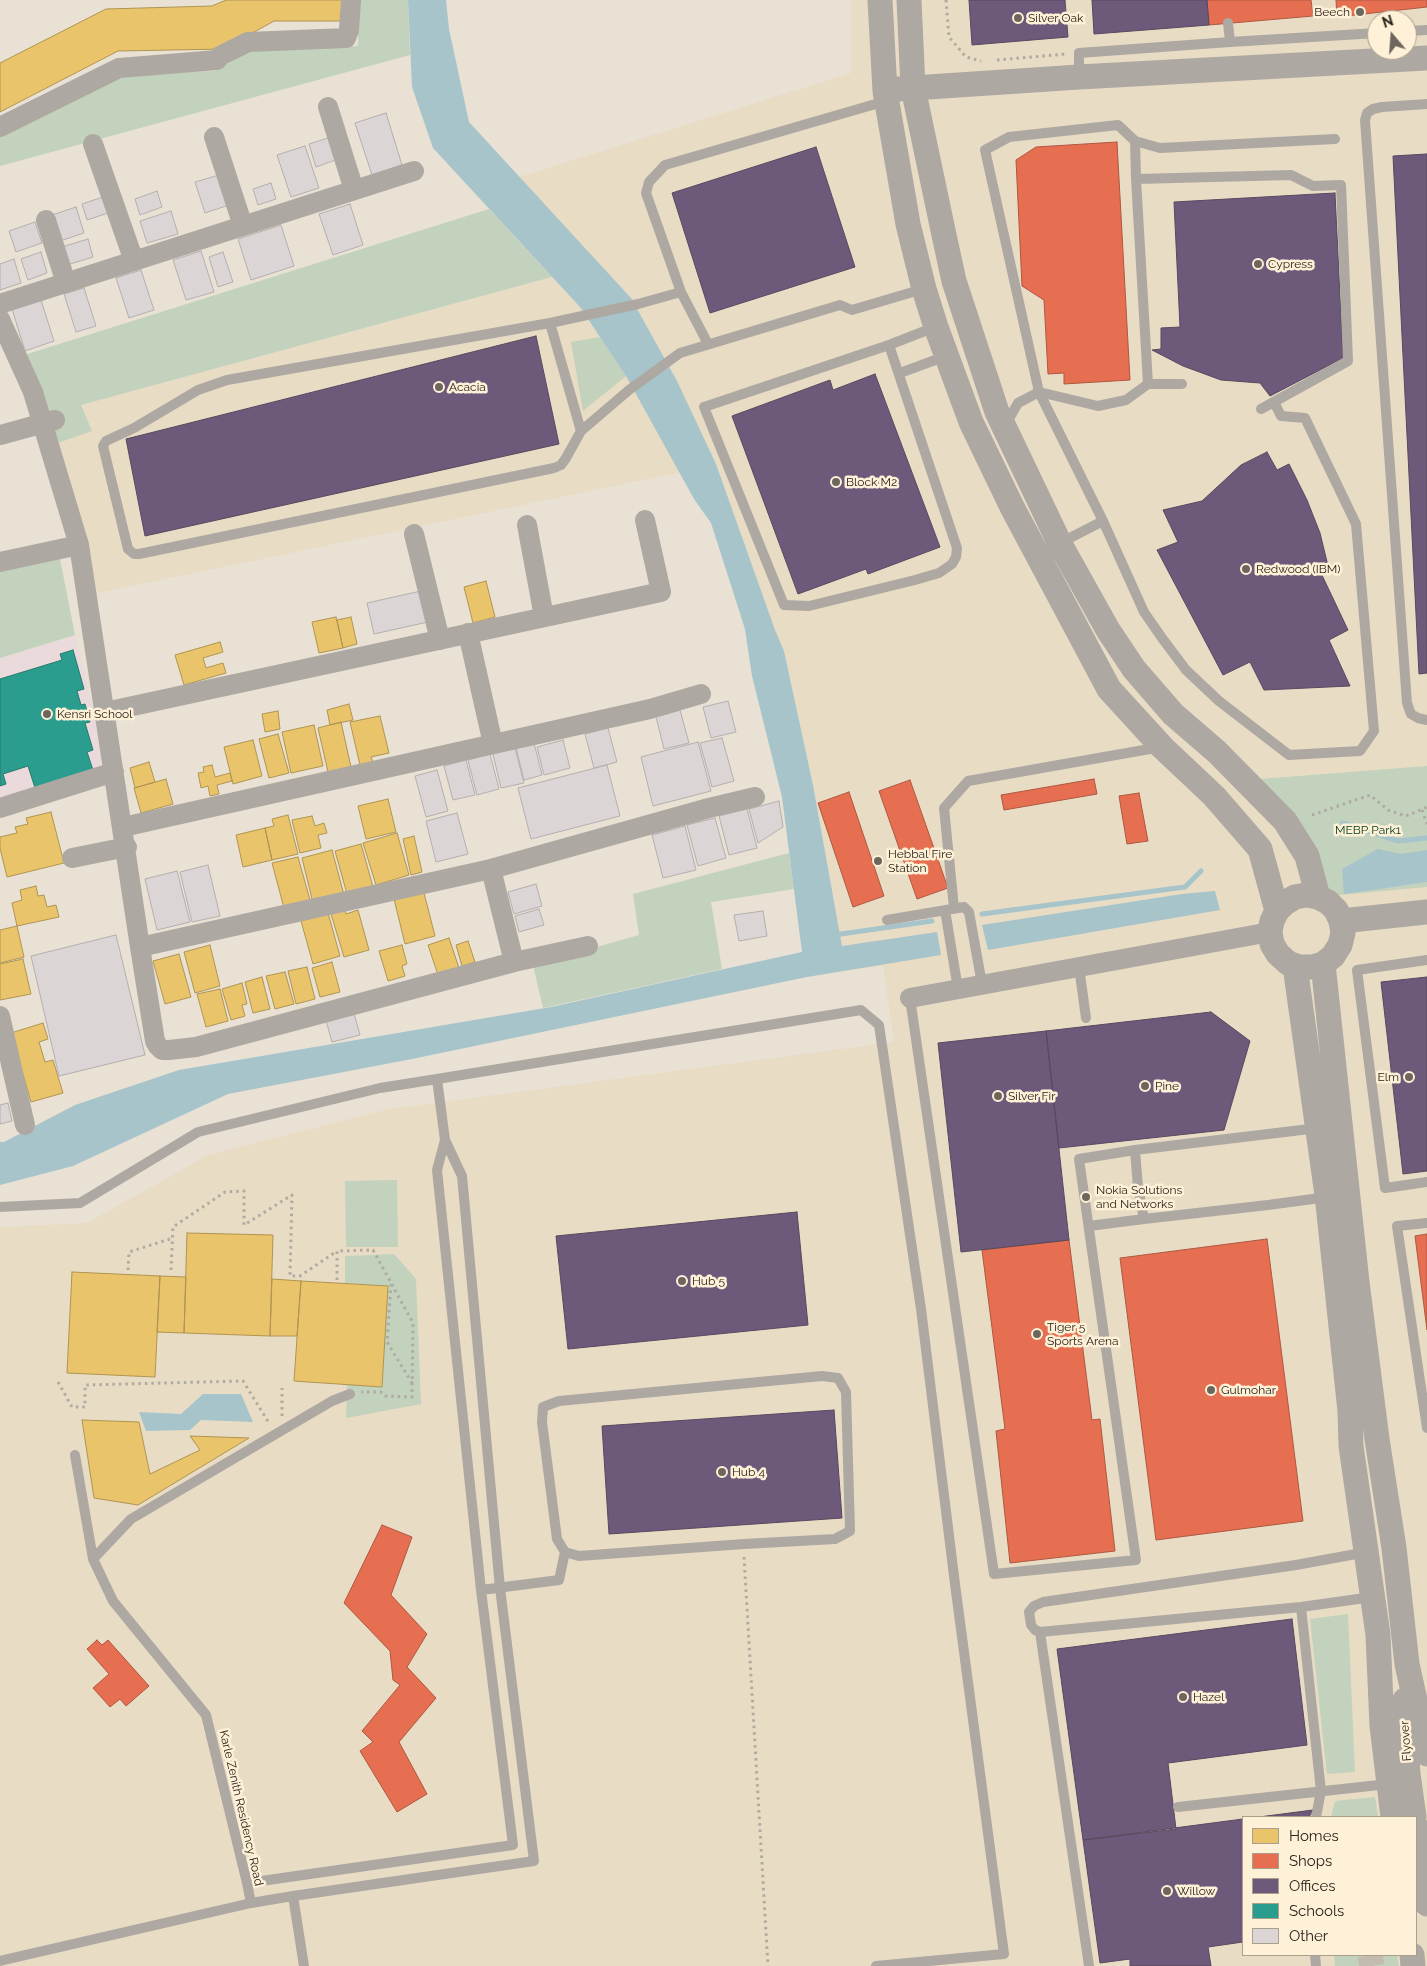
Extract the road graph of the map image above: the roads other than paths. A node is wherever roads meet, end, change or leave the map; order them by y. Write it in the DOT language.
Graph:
graph roads {
  1 [pos="351,0"];
  2 [pos="880,0"];
  3 [pos="909,0"];
  4 [pos="1228,23"];
  5 [pos="1367,34"];
  6 [pos="1230,42"];
  7 [pos="1427,58"];
  8 [pos="1079,65"];
  9 [pos="913,88"];
  10 [pos="886,96"];
  11 [pos="1427,104"];
  12 [pos="328,107"];
  13 [pos="0,127"];
  14 [pos="214,137"];
  15 [pos="1335,139"];
  16 [pos="1135,141"];
  17 [pos="93,144"];
  18 [pos="414,171"];
  19 [pos="1136,179"];
  20 [pos="354,190"];
  21 [pos="46,220"];
  22 [pos="243,226"];
  23 [pos="134,261"];
  24 [pos="66,283"];
  25 [pos="924,289"];
  26 [pos="681,292"];
  27 [pos="0,304"];
  28 [pos="550,323"];
  29 [pos="2,327"];
  30 [pos="936,327"];
  31 [pos="708,344"];
  32 [pos="889,345"];
  33 [pos="946,356"];
  34 [pos="900,373"];
  35 [pos="1148,384"];
  36 [pos="1182,384"];
  37 [pos="1039,392"];
  38 [pos="1274,402"];
  39 [pos="1261,409"];
  40 [pos="49,423"];
  41 [pos="1004,427"];
  42 [pos="581,431"];
  43 [pos="0,435"];
  44 [pos="646,520"];
  45 [pos="1102,521"];
  46 [pos="527,525"];
  47 [pos="414,534"];
  48 [pos="1060,544"];
  49 [pos="79,546"];
  50 [pos="0,562"];
  51 [pos="544,617"];
  52 [pos="468,633"];
  53 [pos="440,640"];
  54 [pos="701,694"];
  55 [pos="105,712"];
  56 [pos="1427,720"];
  57 [pos="493,744"];
  58 [pos="1162,747"];
  59 [pos="114,772"];
  60 [pos="755,797"];
  61 [pos="0,808"];
  62 [pos="123,827"];
  63 [pos="126,847"];
  64 [pos="72,858"];
  65 [pos="491,869"];
  66 [pos="1318,897"];
  67 [pos="950,909"];
  68 [pos="1427,912"];
  69 [pos="887,920"];
  70 [pos="1341,921"];
  71 [pos="1273,922"];
  72 [pos="588,946"];
  73 [pos="140,948"];
  74 [pos="1427,960"];
  75 [pos="514,962"];
  76 [pos="1324,964"];
  77 [pos="1295,966"];
  78 [pos="1079,967"];
  79 [pos="982,984"];
  80 [pos="958,989"];
  81 [pos="910,998"];
  82 [pos="0,1016"];
  83 [pos="1086,1018"];
  84 [pos="3,1047"];
  85 [pos="437,1079"];
  86 [pos="25,1125"];
  87 [pos="1318,1128"];
  88 [pos="445,1140"];
  89 [pos="1135,1150"];
  90 [pos="1427,1182"];
  91 [pos="1327,1194"];
  92 [pos="0,1207"];
  93 [pos="1144,1219"];
  94 [pos="1427,1223"];
  95 [pos="1088,1226"];
  96 [pos="350,1394"];
  97 [pos="1427,1428"];
  98 [pos="75,1455"];
  99 [pos="565,1552"];
  100 [pos="1367,1552"];
  101 [pos="93,1559"];
  102 [pos="500,1588"];
  103 [pos="481,1590"];
  104 [pos="1373,1597"];
  105 [pos="1301,1607"];
  106 [pos="1040,1632"];
  107 [pos="1407,1664"];
  108 [pos="1427,1754"];
  109 [pos="1389,1784"];
  110 [pos="1321,1791"];
  111 [pos="1178,1807"];
  112 [pos="1316,1816"];
  113 [pos="1394,1816"];
  114 [pos="1414,1816"];
  115 [pos="1417,1834"];
  116 [pos="248,1883"];
  117 [pos="293,1896"];
  118 [pos="251,1903"];
  119 [pos="1427,1903"];
  120 [pos="0,1961"];
  121 [pos="949,1963"];
  122 [pos="304,1966"];
  123 [pos="876,1966"];
  124 [pos="1089,1966"];
  1 -- 13 [label="street"];
  2 -- 10 [label="street"];
  3 -- 9 [label="street"];
  4 -- 6 [label="lane"];
  5 -- 6 [label="lane"];
  6 -- 8 [label="lane"];
  7 -- 8 [label="street"];
  8 -- 9 [label="street"];
  9 -- 10 [label="street"];
  9 -- 41 [label="street"];
  10 -- 25 [label="street"];
  10 -- 26 [label="lane"];
  11 -- 56 [label="lane"];
  12 -- 20 [label="street"];
  14 -- 22 [label="street"];
  15 -- 16 [label="lane"];
  16 -- 19 [label="lane"];
  16 -- 37 [label="lane"];
  17 -- 23 [label="street"];
  18 -- 20 [label="street"];
  19 -- 35 [label="lane"];
  19 -- 38 [label="lane"];
  20 -- 22 [label="street"];
  21 -- 24 [label="street"];
  22 -- 23 [label="street"];
  23 -- 24 [label="street"];
  24 -- 27 [label="street"];
  25 -- 30 [label="street"];
  25 -- 31 [label="lane"];
  26 -- 28 [label="lane"];
  26 -- 31 [label="lane"];
  28 -- 42 [label="lane"];
  28 -- 42 [label="lane"];
  29 -- 40 [label="street"];
  30 -- 32 [label="lane"];
  30 -- 33 [label="street"];
  31 -- 42 [label="lane"];
  32 -- 34 [label="lane"];
  32 -- 34 [label="lane"];
  33 -- 34 [label="lane"];
  33 -- 58 [label="street"];
  35 -- 36 [label="lane"];
  35 -- 37 [label="lane"];
  37 -- 41 [label="lane"];
  37 -- 45 [label="lane"];
  38 -- 39 [label="lane"];
  38 -- 45 [label="lane"];
  40 -- 43 [label="street"];
  40 -- 49 [label="street"];
  41 -- 48 [label="street"];
  44 -- 51 [label="street"];
  45 -- 48 [label="lane"];
  46 -- 51 [label="street"];
  47 -- 53 [label="street"];
  48 -- 66 [label="street"];
  49 -- 50 [label="street"];
  49 -- 55 [label="street"];
  51 -- 52 [label="street"];
  52 -- 53 [label="street"];
  52 -- 57 [label="street"];
  53 -- 55 [label="street"];
  54 -- 57 [label="street"];
  55 -- 59 [label="street"];
  57 -- 62 [label="street"];
  58 -- 67 [label="lane"];
  58 -- 71 [label="street"];
  59 -- 61 [label="street"];
  59 -- 62 [label="street"];
  60 -- 65 [label="street"];
  62 -- 63 [label="street"];
  63 -- 64 [label="street"];
  63 -- 73 [label="street"];
  65 -- 73 [label="street"];
  65 -- 75 [label="street"];
  66 -- 70 [label="street"];
  66 -- 71 [label="street"];
  67 -- 69 [label="lane"];
  67 -- 79 [label="lane"];
  67 -- 80 [label="lane"];
  68 -- 70 [label="street"];
  70 -- 76 [label="street"];
  71 -- 77 [label="street"];
  71 -- 78 [label="street"];
  72 -- 75 [label="street"];
  73 -- 75 [label="street"];
  74 -- 90 [label="lane"];
  76 -- 77 [label="street"];
  76 -- 107 [label="street"];
  77 -- 87 [label="street"];
  78 -- 79 [label="street"];
  78 -- 83 [label="lane"];
  79 -- 80 [label="street"];
  80 -- 81 [label="street"];
  81 -- 95 [label="lane"];
  82 -- 84 [label="street"];
  84 -- 86 [label="street"];
  85 -- 88 [label="lane"];
  85 -- 92 [label="lane"];
  85 -- 121 [label="lane"];
  87 -- 89 [label="lane"];
  87 -- 91 [label="street"];
  88 -- 102 [label="lane"];
  88 -- 103 [label="lane"];
  89 -- 93 [label="lane"];
  89 -- 95 [label="lane"];
  91 -- 93 [label="lane"];
  91 -- 100 [label="street"];
  93 -- 95 [label="lane"];
  94 -- 97 [label="lane"];
  96 -- 101 [label="lane"];
  98 -- 101 [label="lane, Karle Zenith Residency Road"];
  99 -- 99 [label="lane"];
  99 -- 102 [label="lane"];
  100 -- 104 [label="street"];
  100 -- 106 [label="lane"];
  101 -- 116 [label="lane, Karle Zenith Residency Road"];
  102 -- 103 [label="lane"];
  102 -- 117 [label="lane"];
  103 -- 116 [label="lane"];
  104 -- 105 [label="lane"];
  104 -- 109 [label="street"];
  105 -- 106 [label="lane"];
  105 -- 110 [label="lane"];
  106 -- 124 [label="lane"];
  107 -- 108 [label="street"];
  107 -- 114 [label="street, Flyover"];
  109 -- 110 [label="lane"];
  109 -- 113 [label="street"];
  110 -- 111 [label="lane"];
  110 -- 112 [label="lane"];
  115 -- 119 [label="street"];
  116 -- 118 [label="lane, Karle Zenith Residency Road"];
  117 -- 118 [label="lane"];
  117 -- 122 [label="lane"];
  118 -- 120 [label="lane, Karle Zenith Residency Road"];
  121 -- 123 [label="lane"];
}
